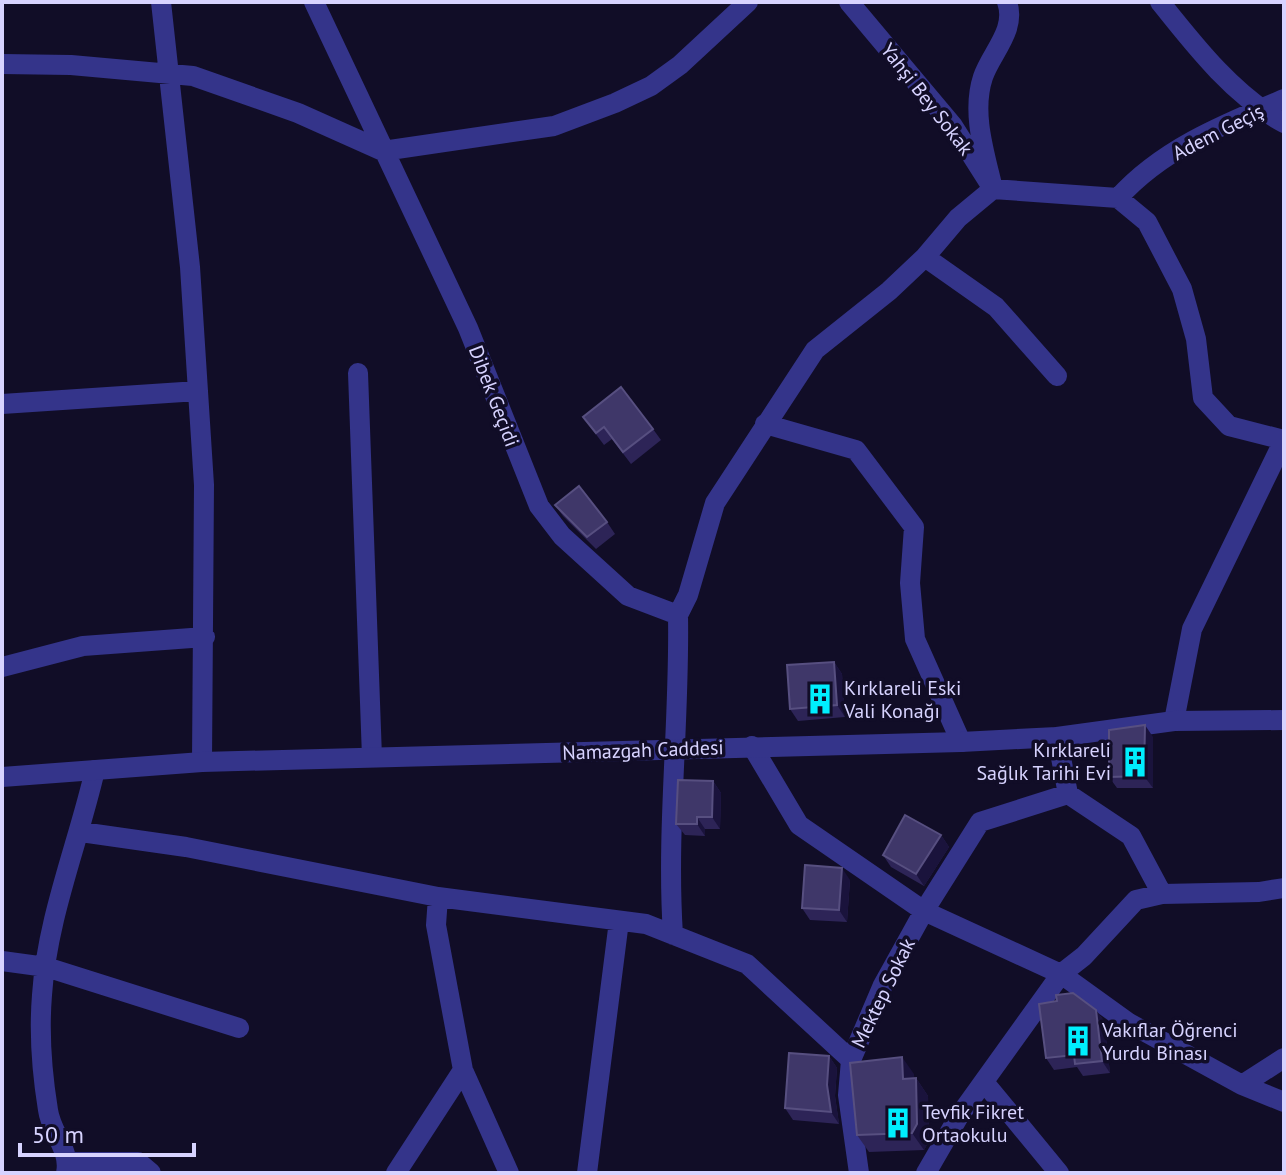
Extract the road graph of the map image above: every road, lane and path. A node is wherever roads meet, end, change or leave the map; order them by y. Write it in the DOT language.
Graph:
graph roads {
  1 [pos="161,2"];
  2 [pos="314,2"];
  3 [pos="748,2"];
  4 [pos="849,2"];
  5 [pos="1160,2"];
  6 [pos="1011,5"];
  7 [pos="2,64"];
  8 [pos="166,72"];
  9 [pos="1284,99"];
  10 [pos="1259,110"];
  11 [pos="1284,123"];
  12 [pos="383,151"];
  13 [pos="993,189"];
  14 [pos="1118,198"];
  15 [pos="925,257"];
  16 [pos="358,373"];
  17 [pos="1057,376"];
  18 [pos="198,391"];
  19 [pos="2,404"];
  20 [pos="765,424"];
  21 [pos="1284,440"];
  22 [pos="678,615"];
  23 [pos="205,637"];
  24 [pos="2,667"];
  25 [pos="1284,720"];
  26 [pos="1174,721"];
  27 [pos="1057,737"];
  28 [pos="961,742"];
  29 [pos="752,746"];
  30 [pos="674,749"];
  31 [pos="372,757"];
  32 [pos="202,762"];
  33 [pos="95,770"];
  34 [pos="2,777"];
  35 [pos="1068,794"];
  36 [pos="81,832"];
  37 [pos="1284,888"];
  38 [pos="1162,894"];
  39 [pos="438,897"];
  40 [pos="924,911"];
  41 [pos="619,921"];
  42 [pos="673,935"];
  43 [pos="2,961"];
  44 [pos="46,967"];
  45 [pos="1061,974"];
  46 [pos="239,1028"];
  47 [pos="1284,1058"];
  48 [pos="851,1060"];
  49 [pos="463,1070"];
  50 [pos="984,1082"];
  51 [pos="1242,1085"];
  52 [pos="1284,1102"];
  53 [pos="68,1167"];
  54 [pos="151,1173"];
  55 [pos="396,1173"];
  56 [pos="509,1173"];
  57 [pos="587,1173"];
  58 [pos="859,1173"];
  59 [pos="926,1173"];
  60 [pos="1059,1173"];
  1 -- 8 [label="street"];
  2 -- 12 [label="street, Dibek Geçidi"];
  3 -- 12 [label="street"];
  4 -- 13 [label="street, Yahşi Bey Sokak"];
  5 -- 10 [label="street"];
  6 -- 13 [label="street"];
  7 -- 8 [label="street"];
  8 -- 12 [label="street"];
  8 -- 18 [label="street"];
  9 -- 10 [label="street, Adem Geçiş"];
  10 -- 11 [label="street"];
  10 -- 14 [label="street, Adem Geçiş"];
  12 -- 22 [label="street, Dibek Geçidi"];
  13 -- 14 [label="street"];
  13 -- 15 [label="street"];
  14 -- 21 [label="street"];
  15 -- 17 [label="street"];
  15 -- 20 [label="street"];
  16 -- 31 [label="street"];
  18 -- 19 [label="street"];
  18 -- 23 [label="street"];
  20 -- 22 [label="street"];
  20 -- 28 [label="street"];
  21 -- 26 [label="street"];
  22 -- 30 [label="street"];
  23 -- 24 [label="street"];
  23 -- 32 [label="street"];
  25 -- 26 [label="street, Namazgah Caddesi"];
  26 -- 27 [label="street, Namazgah Caddesi"];
  27 -- 28 [label="street, Namazgah Caddesi"];
  27 -- 35 [label="street"];
  28 -- 29 [label="street, Namazgah Caddesi"];
  29 -- 30 [label="street, Namazgah Caddesi"];
  29 -- 40 [label="street"];
  30 -- 31 [label="street, Namazgah Caddesi"];
  30 -- 42 [label="street"];
  31 -- 32 [label="street, Namazgah Caddesi"];
  32 -- 33 [label="street, Namazgah Caddesi"];
  33 -- 34 [label="street, Namazgah Caddesi"];
  33 -- 36 [label="street"];
  35 -- 38 [label="street"];
  35 -- 40 [label="street, Mektep Sokak"];
  36 -- 39 [label="street"];
  36 -- 44 [label="street"];
  37 -- 38 [label="street"];
  38 -- 45 [label="street"];
  39 -- 41 [label="street"];
  39 -- 49 [label="street"];
  40 -- 45 [label="street"];
  40 -- 48 [label="street, Mektep Sokak"];
  41 -- 42 [label="street"];
  41 -- 57 [label="street"];
  42 -- 48 [label="street"];
  43 -- 44 [label="street"];
  44 -- 46 [label="street"];
  44 -- 53 [label="street"];
  45 -- 50 [label="street"];
  45 -- 51 [label="street"];
  47 -- 51 [label="street"];
  48 -- 58 [label="street, Mektep Sokak"];
  49 -- 55 [label="street"];
  49 -- 56 [label="street"];
  50 -- 59 [label="street"];
  50 -- 60 [label="street"];
  51 -- 52 [label="street"];
  53 -- 54 [label="street"];
}
